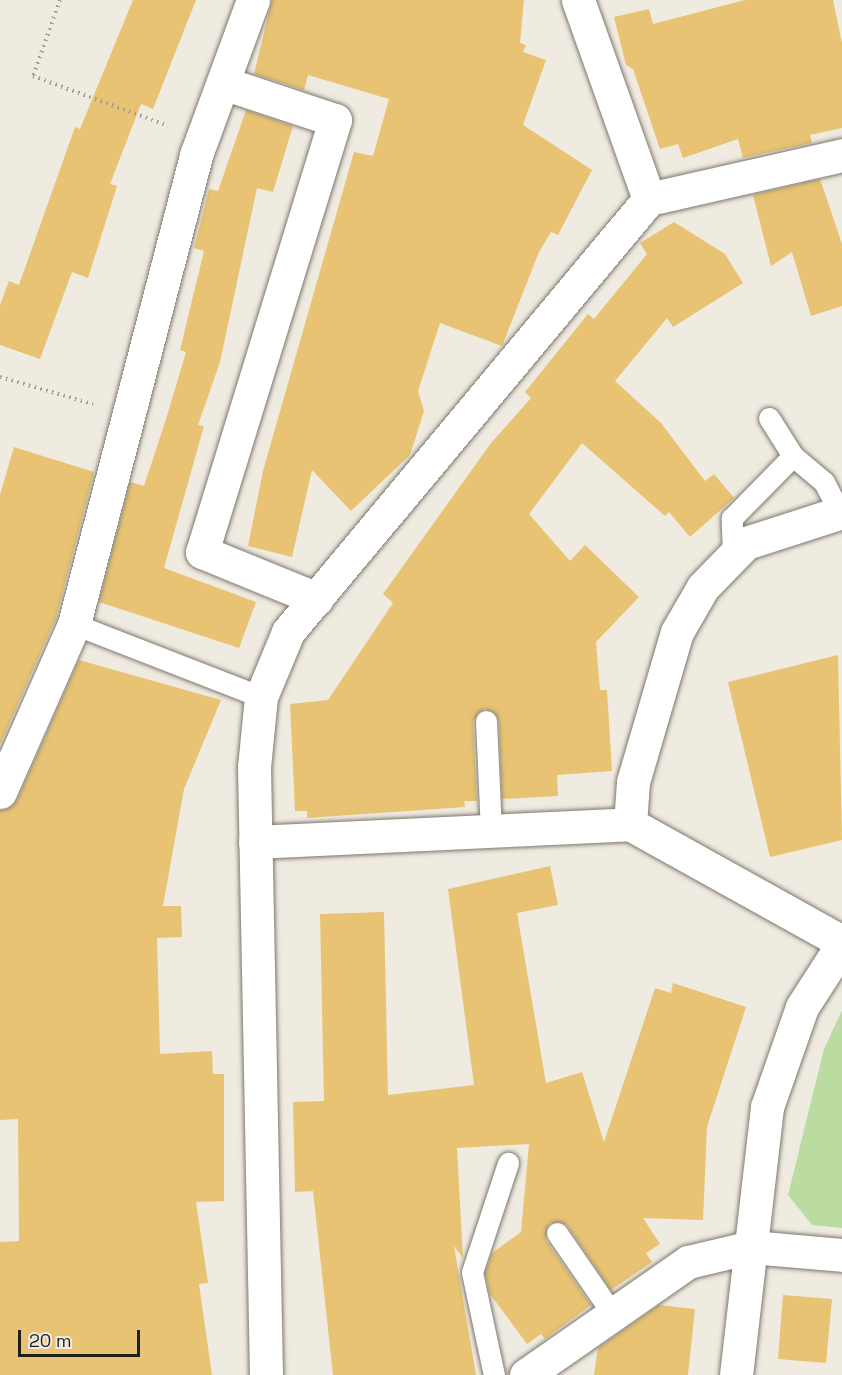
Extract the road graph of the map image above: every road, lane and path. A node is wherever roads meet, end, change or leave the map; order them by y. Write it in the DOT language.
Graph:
graph roads {
  1 [pos="60,0"];
  2 [pos="253,0"];
  3 [pos="582,1"];
  4 [pos="223,83"];
  5 [pos="202,139"];
  6 [pos="842,156"];
  7 [pos="649,199"];
  8 [pos="0,376"];
  9 [pos="128,414"];
  10 [pos="769,418"];
  11 [pos="793,456"];
  12 [pos="841,512"];
  13 [pos="733,556"];
  14 [pos="317,598"];
  15 [pos="74,624"];
  16 [pos="261,697"];
  17 [pos="486,721"];
  18 [pos="0,792"];
  19 [pos="630,824"];
  20 [pos="492,831"];
  21 [pos="255,842"];
  22 [pos="842,943"];
  23 [pos="508,1163"];
  24 [pos="557,1233"];
  25 [pos="751,1247"];
  26 [pos="842,1255"];
  27 [pos="612,1313"];
  28 [pos="266,1375"];
  29 [pos="494,1375"];
  30 [pos="526,1375"];
  31 [pos="736,1375"];
  1 -- 5 [label="path"];
  2 -- 4 [label="street"];
  3 -- 7 [label="street"];
  4 -- 5 [label="street"];
  4 -- 14 [label="street"];
  5 -- 9 [label="street"];
  6 -- 7 [label="street"];
  7 -- 14 [label="street"];
  8 -- 9 [label="path"];
  9 -- 15 [label="street"];
  10 -- 11 [label="lane"];
  11 -- 12 [label="lane"];
  11 -- 13 [label="lane"];
  12 -- 13 [label="street"];
  13 -- 19 [label="street"];
  14 -- 16 [label="street"];
  15 -- 16 [label="lane"];
  15 -- 18 [label="street"];
  16 -- 21 [label="street"];
  17 -- 20 [label="lane"];
  19 -- 20 [label="street"];
  19 -- 22 [label="street"];
  20 -- 21 [label="street"];
  21 -- 28 [label="street"];
  22 -- 25 [label="street"];
  23 -- 29 [label="lane"];
  24 -- 27 [label="lane"];
  25 -- 26 [label="street"];
  25 -- 27 [label="street"];
  25 -- 31 [label="street"];
  27 -- 30 [label="street"];
}
